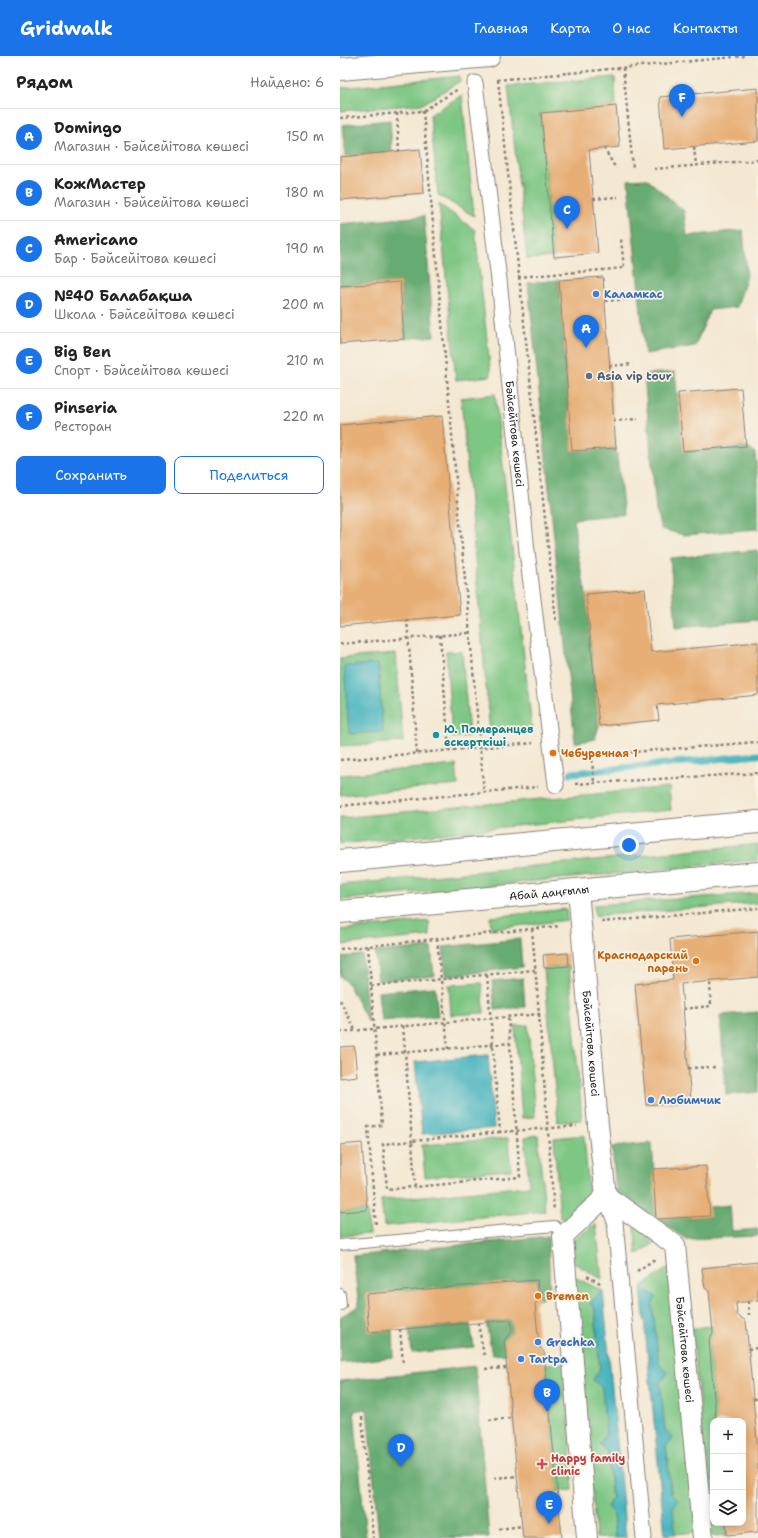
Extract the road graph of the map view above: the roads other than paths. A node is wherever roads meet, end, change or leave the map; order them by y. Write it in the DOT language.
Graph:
graph roads {
  1 [pos="489,56"];
  2 [pos="340,69"];
  3 [pos="476,83"];
  4 [pos="556,785"];
  5 [pos="758,822"];
  6 [pos="340,861"];
  7 [pos="758,872"];
  8 [pos="578,889"];
  9 [pos="340,912"];
  10 [pos="606,1196"];
  11 [pos="559,1231"];
  12 [pos="340,1245"];
  13 [pos="340,1294"];
  14 [pos="341,1305"];
  15 [pos="587,1538"];
  16 [pos="644,1538"];
  17 [pos="703,1538"];
  1 -- 2 [label="main road"];
  3 -- 4 [label="street, Бәйсейітова көшесі"];
  5 -- 6 [label="main road"];
  7 -- 8 [label="main road, Абай даңғылы"];
  8 -- 9 [label="main road, Абай даңғылы"];
  8 -- 10 [label="street, Бәйсейітова көшесі"];
  10 -- 11 [label="street"];
  10 -- 16 [label="street, Бәйсейітова көшесі"];
  10 -- 17 [label="street, Бәйсейітова көшесі"];
  11 -- 12 [label="lane"];
  11 -- 15 [label="street"];
  13 -- 14 [label="lane"];
}
